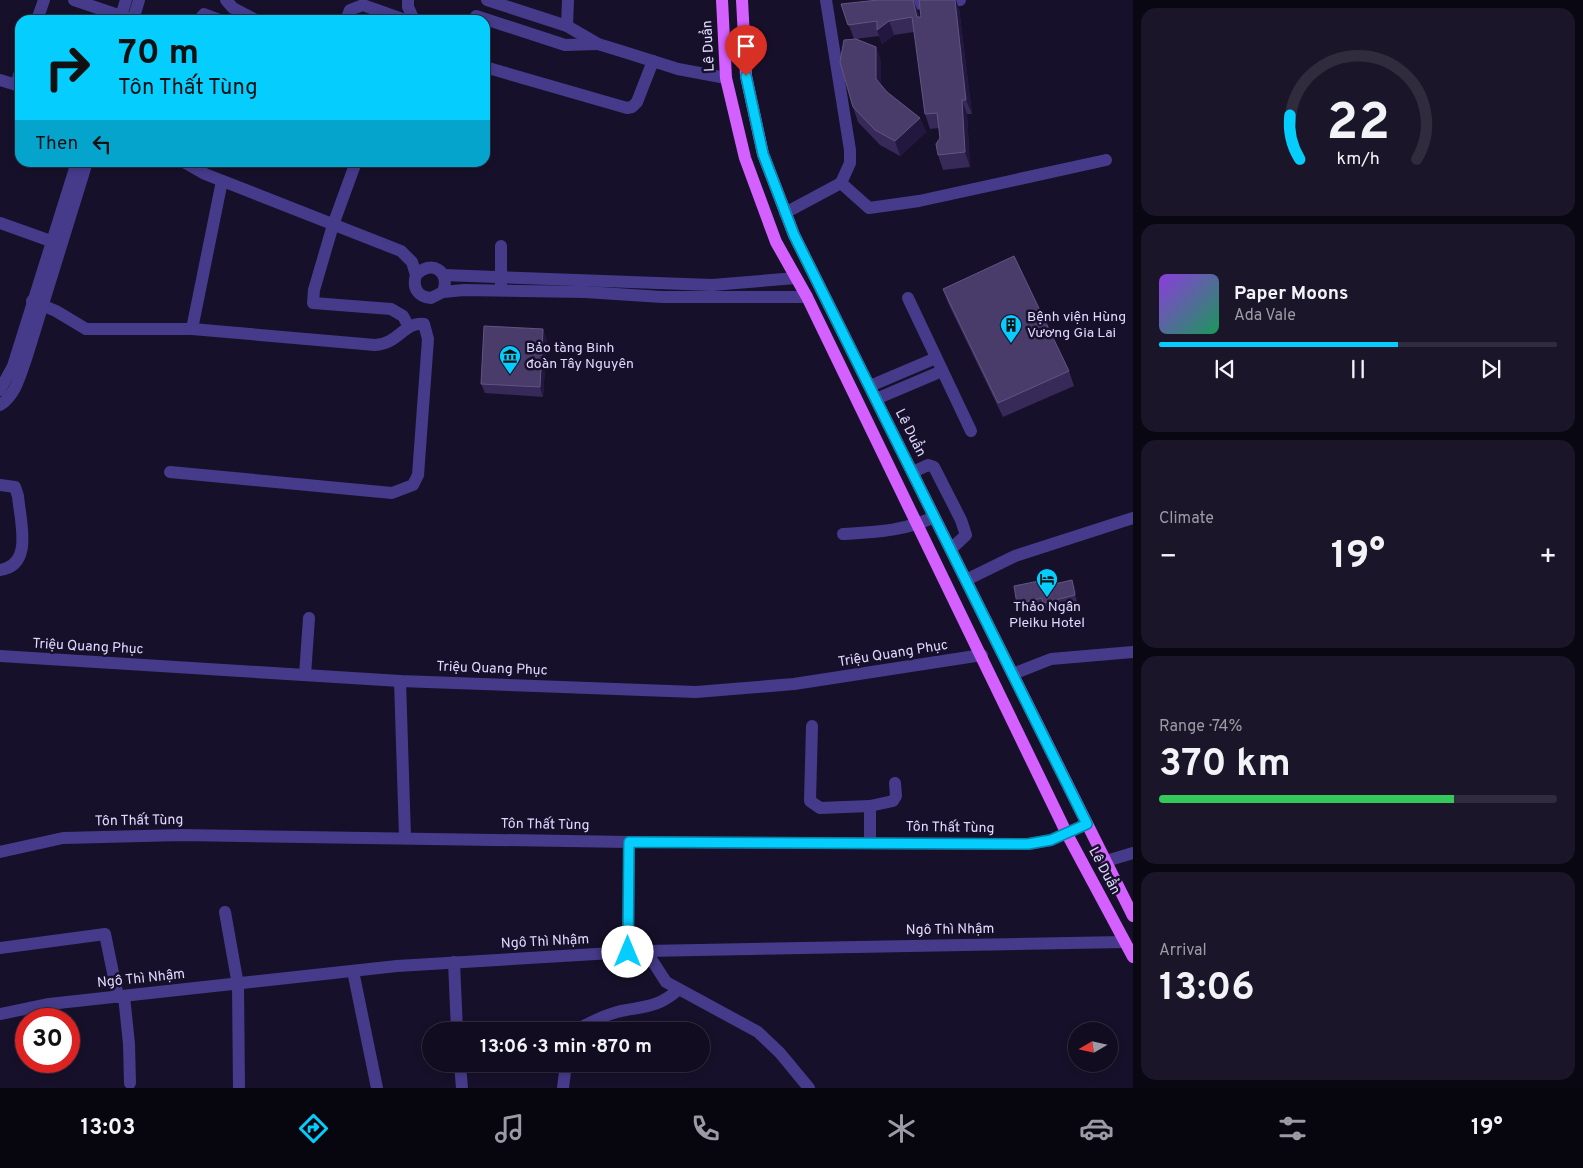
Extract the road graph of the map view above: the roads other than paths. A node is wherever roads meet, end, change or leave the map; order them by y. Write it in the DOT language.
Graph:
graph roads {
  1 [pos="44,0"];
  2 [pos="74,0"];
  3 [pos="126,0"];
  4 [pos="139,0"];
  5 [pos="226,0"];
  6 [pos="480,0"];
  7 [pos="488,0"];
  8 [pos="568,0"];
  9 [pos="722,0"];
  10 [pos="742,0"];
  11 [pos="960,0"];
  12 [pos="884,6"];
  13 [pos="831,7"];
  14 [pos="409,14"];
  15 [pos="39,15"];
  16 [pos="116,15"];
  17 [pos="127,15"];
  18 [pos="130,15"];
  19 [pos="247,15"];
  20 [pos="348,15"];
  21 [pos="476,15"];
  22 [pos="538,16"];
  23 [pos="490,22"];
  24 [pos="567,26"];
  25 [pos="533,35"];
  26 [pos="598,44"];
  27 [pos="654,61"];
  28 [pos="490,68"];
  29 [pos="746,76"];
  30 [pos="726,78"];
  31 [pos="0,80"];
  32 [pos="15,81"];
  33 [pos="1106,160"];
  34 [pos="77,167"];
  35 [pos="84,167"];
  36 [pos="194,167"];
  37 [pos="354,167"];
  38 [pos="222,181"];
  39 [pos="76,183"];
  40 [pos="841,183"];
  41 [pos="785,213"];
  42 [pos="0,223"];
  43 [pos="333,225"];
  44 [pos="56,243"];
  45 [pos="501,246"];
  46 [pos="416,275"];
  47 [pos="444,275"];
  48 [pos="501,277"];
  49 [pos="796,278"];
  50 [pos="664,282"];
  51 [pos="584,285"];
  52 [pos="501,291"];
  53 [pos="712,291"];
  54 [pos="443,292"];
  55 [pos="662,297"];
  56 [pos="806,297"];
  57 [pos="908,298"];
  58 [pos="37,304"];
  59 [pos="409,327"];
  60 [pos="192,329"];
  61 [pos="21,357"];
  62 [pos="936,358"];
  63 [pos="942,371"];
  64 [pos="870,386"];
  65 [pos="0,390"];
  66 [pos="876,399"];
  67 [pos="0,405"];
  68 [pos="971,431"];
  69 [pos="170,472"];
  70 [pos="913,472"];
  71 [pos="0,485"];
  72 [pos="934,517"];
  73 [pos="1133,518"];
  74 [pos="916,526"];
  75 [pos="843,534"];
  76 [pos="951,549"];
  77 [pos="0,570"];
  78 [pos="966,580"];
  79 [pos="309,618"];
  80 [pos="1133,652"];
  81 [pos="982,655"];
  82 [pos="0,656"];
  83 [pos="1013,674"];
  84 [pos="305,675"];
  85 [pos="400,681"];
  86 [pos="812,726"];
  87 [pos="895,783"];
  88 [pos="870,806"];
  89 [pos="1087,824"];
  90 [pos="1067,834"];
  91 [pos="405,837"];
  92 [pos="629,842"];
  93 [pos="870,842"];
  94 [pos="0,852"];
  95 [pos="1133,853"];
  96 [pos="1106,861"];
  97 [pos="226,912"];
  98 [pos="1133,916"];
  99 [pos="1124,942"];
  100 [pos="0,948"];
  101 [pos="646,951"];
  102 [pos="628,952"];
  103 [pos="1133,957"];
  104 [pos="454,962"];
  105 [pos="353,971"];
  106 [pos="238,985"];
  107 [pos="678,990"];
  108 [pos="121,996"];
  109 [pos="0,1014"];
  110 [pos="457,1022"];
  111 [pos="594,1022"];
  112 [pos="461,1072"];
  113 [pos="565,1072"];
  114 [pos="130,1083"];
  115 [pos="239,1088"];
  116 [pos="378,1088"];
  117 [pos="462,1088"];
  118 [pos="563,1088"];
  119 [pos="809,1088"];
  1 -- 15 [label="street"];
  2 -- 16 [label="street"];
  3 -- 17 [label="street"];
  4 -- 18 [label="street"];
  5 -- 19 [label="street"];
  6 -- 21 [label="street"];
  7 -- 22 [label="street"];
  8 -- 24 [label="street"];
  9 -- 30 [label="main road, Lê Duẩn"];
  10 -- 29 [label="main road, Lê Duẩn"];
  11 -- 12 [label="street"];
  13 -- 40 [label="street"];
  14 -- 20 [label="street"];
  22 -- 24 [label="street"];
  22 -- 25 [label="street"];
  23 -- 25 [label="street"];
  24 -- 26 [label="street"];
  25 -- 26 [label="street"];
  26 -- 27 [label="street"];
  27 -- 28 [label="street"];
  27 -- 30 [label="street"];
  29 -- 30 [label="main road"];
  29 -- 41 [label="main road, Lê Duẩn"];
  30 -- 49 [label="main road, Lê Duẩn"];
  31 -- 32 [label="street"];
  33 -- 40 [label="street"];
  34 -- 39 [label="street"];
  35 -- 39 [label="street"];
  36 -- 38 [label="street"];
  37 -- 43 [label="street"];
  38 -- 43 [label="street"];
  38 -- 60 [label="street"];
  39 -- 44 [label="street"];
  40 -- 41 [label="street"];
  41 -- 64 [label="main road, Lê Duẩn"];
  42 -- 44 [label="street"];
  43 -- 46 [label="street"];
  43 -- 59 [label="street"];
  44 -- 58 [label="street"];
  45 -- 48 [label="street"];
  46 -- 47 [label="street"];
  46 -- 54 [label="street"];
  47 -- 48 [label="street"];
  47 -- 54 [label="street"];
  48 -- 51 [label="street"];
  48 -- 52 [label="street"];
  49 -- 53 [label="street"];
  49 -- 56 [label="main road, Lê Duẩn"];
  50 -- 51 [label="street"];
  50 -- 53 [label="street"];
  50 -- 55 [label="street"];
  51 -- 52 [label="street"];
  51 -- 55 [label="street"];
  52 -- 54 [label="street"];
  53 -- 55 [label="street"];
  53 -- 56 [label="street"];
  56 -- 74 [label="main road, Lê Duẩn"];
  57 -- 62 [label="street"];
  58 -- 60 [label="street"];
  58 -- 61 [label="street"];
  59 -- 60 [label="street"];
  59 -- 69 [label="street"];
  61 -- 65 [label="street"];
  61 -- 67 [label="street"];
  62 -- 63 [label="street"];
  62 -- 64 [label="street"];
  63 -- 66 [label="street"];
  63 -- 68 [label="street"];
  64 -- 66 [label="main road, Lê Duẩn"];
  66 -- 70 [label="main road, Lê Duẩn"];
  70 -- 72 [label="main road, Lê Duẩn"];
  70 -- 76 [label="street"];
  71 -- 77 [label="street"];
  72 -- 74 [label="street"];
  72 -- 76 [label="main road, Lê Duẩn"];
  73 -- 78 [label="street"];
  74 -- 75 [label="street"];
  74 -- 81 [label="main road, Lê Duẩn"];
  76 -- 78 [label="main road, Lê Duẩn"];
  78 -- 83 [label="main road, Lê Duẩn"];
  79 -- 84 [label="street"];
  80 -- 83 [label="street"];
  81 -- 85 [label="street, Triệu Quang Phục"];
  81 -- 90 [label="main road, Lê Duẩn"];
  82 -- 84 [label="street, Triệu Quang Phục"];
  83 -- 89 [label="main road, Lê Duẩn"];
  84 -- 85 [label="street, Triệu Quang Phục"];
  85 -- 91 [label="street"];
  86 -- 88 [label="street"];
  87 -- 88 [label="street"];
  88 -- 93 [label="street"];
  89 -- 90 [label="street, Tôn Thất Tùng"];
  89 -- 96 [label="main road, Lê Duẩn"];
  90 -- 93 [label="street, Tôn Thất Tùng"];
  90 -- 99 [label="main road, Lê Duẩn"];
  91 -- 92 [label="street, Tôn Thất Tùng"];
  91 -- 94 [label="street, Tôn Thất Tùng"];
  92 -- 93 [label="street, Tôn Thất Tùng"];
  92 -- 102 [label="street"];
  95 -- 96 [label="street"];
  96 -- 98 [label="main road, Lê Duẩn"];
  97 -- 106 [label="street"];
  99 -- 101 [label="street, Ngô Thì Nhậm"];
  99 -- 103 [label="main road, Lê Duẩn"];
  100 -- 108 [label="street"];
  101 -- 102 [label="street, Ngô Thì Nhậm"];
  101 -- 107 [label="street"];
  102 -- 104 [label="street, Ngô Thì Nhậm"];
  104 -- 105 [label="street, Ngô Thì Nhậm"];
  104 -- 110 [label="street"];
  105 -- 106 [label="street, Ngô Thì Nhậm"];
  105 -- 116 [label="street"];
  106 -- 108 [label="street, Ngô Thì Nhậm"];
  106 -- 115 [label="street"];
  107 -- 111 [label="street"];
  107 -- 119 [label="street"];
  108 -- 109 [label="street, Ngô Thì Nhậm"];
  108 -- 114 [label="street"];
  112 -- 117 [label="street"];
  113 -- 118 [label="street"];
}
